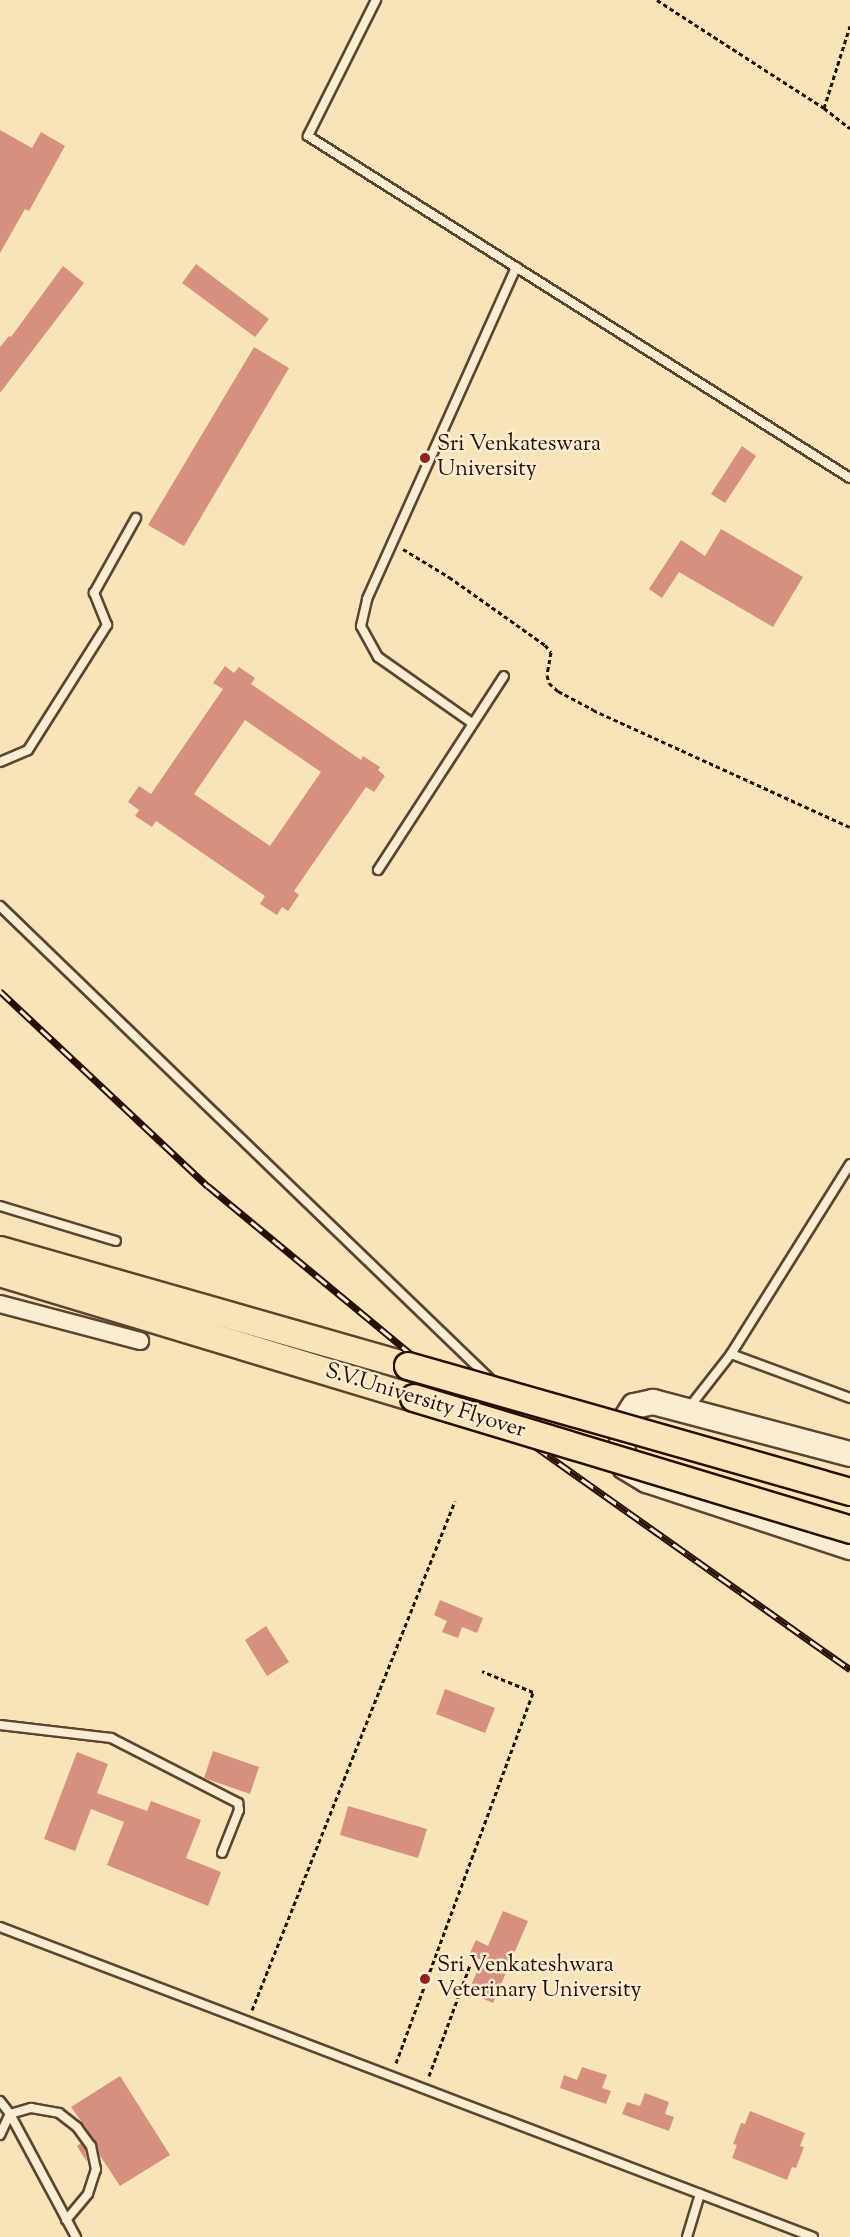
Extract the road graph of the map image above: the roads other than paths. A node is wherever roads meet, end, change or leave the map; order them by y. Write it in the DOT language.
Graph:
graph roads {
  1 [pos="376,0"];
  2 [pos="516,267"];
  3 [pos="850,478"];
  4 [pos="135,518"];
  5 [pos="504,676"];
  6 [pos="472,723"];
  7 [pos="0,762"];
  8 [pos="378,870"];
  9 [pos="0,906"];
  10 [pos="850,1164"];
  11 [pos="0,1206"];
  12 [pos="116,1241"];
  13 [pos="0,1250"];
  14 [pos="0,1274"];
  15 [pos="0,1304"];
  16 [pos="140,1341"];
  17 [pos="731,1354"];
  18 [pos="850,1398"];
  19 [pos="688,1409"];
  20 [pos="850,1454"];
  21 [pos="626,1467"];
  22 [pos="850,1492"];
  23 [pos="850,1530"];
  24 [pos="850,1547"];
  25 [pos="0,1725"];
  26 [pos="222,1853"];
  27 [pos="0,1928"];
  28 [pos="0,2101"];
  29 [pos="10,2114"];
  30 [pos="0,2134"];
  31 [pos="700,2194"];
  32 [pos="66,2220"];
  33 [pos="76,2237"];
  34 [pos="687,2237"];
  35 [pos="813,2237"];
  1 -- 2 [label="lane"];
  2 -- 3 [label="lane"];
  2 -- 6 [label="lane"];
  4 -- 7 [label="lane"];
  5 -- 6 [label="lane"];
  6 -- 8 [label="lane"];
  9 -- 21 [label="lane"];
  10 -- 17 [label="lane"];
  11 -- 12 [label="lane"];
  13 -- 22 [label="main road, S.V.University Flyover, bridge"];
  14 -- 23 [label="main road, S.V.University Flyover, bridge"];
  15 -- 16 [label="street"];
  17 -- 18 [label="lane"];
  17 -- 19 [label="lane"];
  19 -- 20 [label="street"];
  19 -- 21 [label="street"];
  21 -- 24 [label="street"];
  25 -- 26 [label="lane"];
  27 -- 31 [label="lane"];
  28 -- 29 [label="lane"];
  29 -- 30 [label="lane"];
  29 -- 32 [label="lane"];
  29 -- 32 [label="lane"];
  31 -- 34 [label="lane"];
  31 -- 35 [label="lane"];
  32 -- 33 [label="lane"];
}
